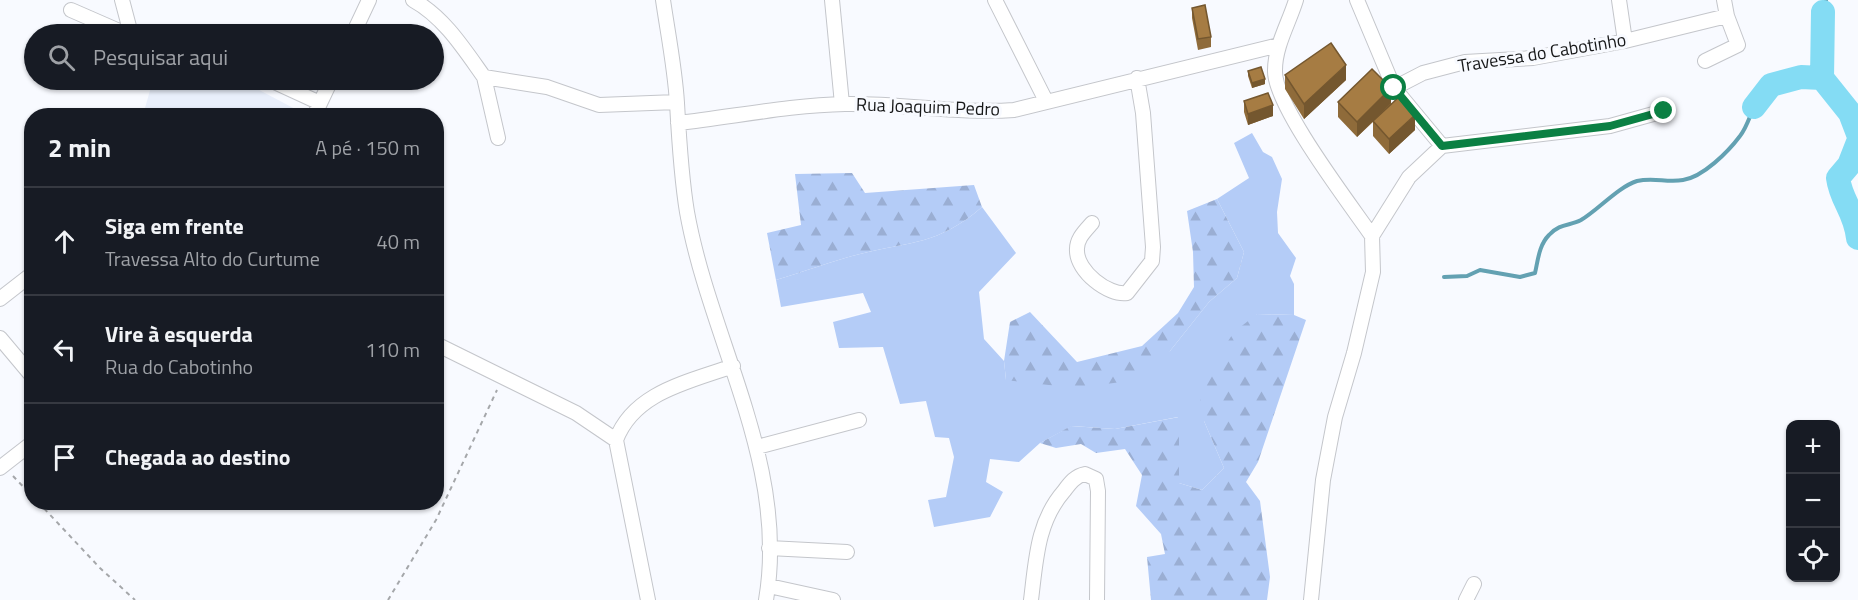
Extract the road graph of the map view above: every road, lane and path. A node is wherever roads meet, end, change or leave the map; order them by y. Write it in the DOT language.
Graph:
graph roads {
  1 [pos="122,0"];
  2 [pos="369,0"];
  3 [pos="413,0"];
  4 [pos="663,0"];
  5 [pos="832,0"];
  6 [pos="995,0"];
  7 [pos="1296,0"];
  8 [pos="1357,0"];
  9 [pos="1619,0"];
  10 [pos="1724,0"];
  11 [pos="71,10"];
  12 [pos="1727,16"];
  13 [pos="103,24"];
  14 [pos="128,24"];
  15 [pos="358,24"];
  16 [pos="444,24"];
  17 [pos="444,24"];
  18 [pos="1625,41"];
  19 [pos="1279,45"];
  20 [pos="1705,61"];
  21 [pos="484,77"];
  22 [pos="1137,78"];
  23 [pos="1394,88"];
  24 [pos="286,90"];
  25 [pos="327,90"];
  26 [pos="1047,101"];
  27 [pos="677,102"];
  28 [pos="842,104"];
  29 [pos="315,108"];
  30 [pos="318,108"];
  31 [pos="1664,111"];
  32 [pos="678,123"];
  33 [pos="498,138"];
  34 [pos="1442,146"];
  35 [pos="1092,223"];
  36 [pos="1372,236"];
  37 [pos="24,280"];
  38 [pos="0,298"];
  39 [pos="0,338"];
  40 [pos="444,348"];
  41 [pos="24,366"];
  42 [pos="733,366"];
  43 [pos="503,377"];
  44 [pos="860,420"];
  45 [pos="616,440"];
  46 [pos="757,447"];
  47 [pos="24,449"];
  48 [pos="1,466"];
  49 [pos="24,488"];
  50 [pos="444,503"];
  51 [pos="46,510"];
  52 [pos="441,510"];
  53 [pos="769,548"];
  54 [pos="847,552"];
  55 [pos="1474,584"];
  56 [pos="769,586"];
  57 [pos="135,600"];
  58 [pos="388,600"];
  59 [pos="648,600"];
  60 [pos="766,600"];
  61 [pos="833,600"];
  62 [pos="1031,600"];
  63 [pos="1097,600"];
  64 [pos="1311,600"];
  65 [pos="1466,600"];
  1 -- 14 [label="street"];
  2 -- 15 [label="street"];
  3 -- 17 [label="street"];
  4 -- 27 [label="street"];
  5 -- 28 [label="street"];
  6 -- 26 [label="street"];
  7 -- 19 [label="street"];
  8 -- 23 [label="street"];
  9 -- 18 [label="street"];
  10 -- 12 [label="street"];
  11 -- 13 [label="street"];
  12 -- 18 [label="street, Travessa do Cabotinho"];
  12 -- 20 [label="street"];
  16 -- 21 [label="street"];
  18 -- 23 [label="street, Travessa do Cabotinho"];
  19 -- 22 [label="street, Rua Joaquim Pedro"];
  19 -- 36 [label="street"];
  21 -- 27 [label="street"];
  21 -- 33 [label="street"];
  22 -- 26 [label="street, Rua Joaquim Pedro"];
  22 -- 35 [label="street"];
  23 -- 34 [label="street"];
  24 -- 29 [label="street"];
  25 -- 30 [label="street"];
  26 -- 28 [label="street, Rua Joaquim Pedro"];
  27 -- 32 [label="street"];
  28 -- 32 [label="street, Rua Joaquim Pedro"];
  31 -- 34 [label="street"];
  32 -- 42 [label="street"];
  34 -- 36 [label="street"];
  36 -- 64 [label="street"];
  37 -- 38 [label="street"];
  39 -- 41 [label="street"];
  40 -- 43 [label="street"];
  42 -- 45 [label="street"];
  42 -- 46 [label="street"];
  43 -- 45 [label="street"];
  43 -- 50 [label="path"];
  44 -- 46 [label="street"];
  45 -- 59 [label="street"];
  46 -- 53 [label="street"];
  47 -- 48 [label="street"];
  48 -- 49 [label="path"];
  51 -- 57 [label="path"];
  52 -- 58 [label="path"];
  53 -- 54 [label="street"];
  53 -- 56 [label="street"];
  55 -- 65 [label="street"];
  56 -- 60 [label="street"];
  56 -- 61 [label="street"];
  62 -- 63 [label="street"];
}
